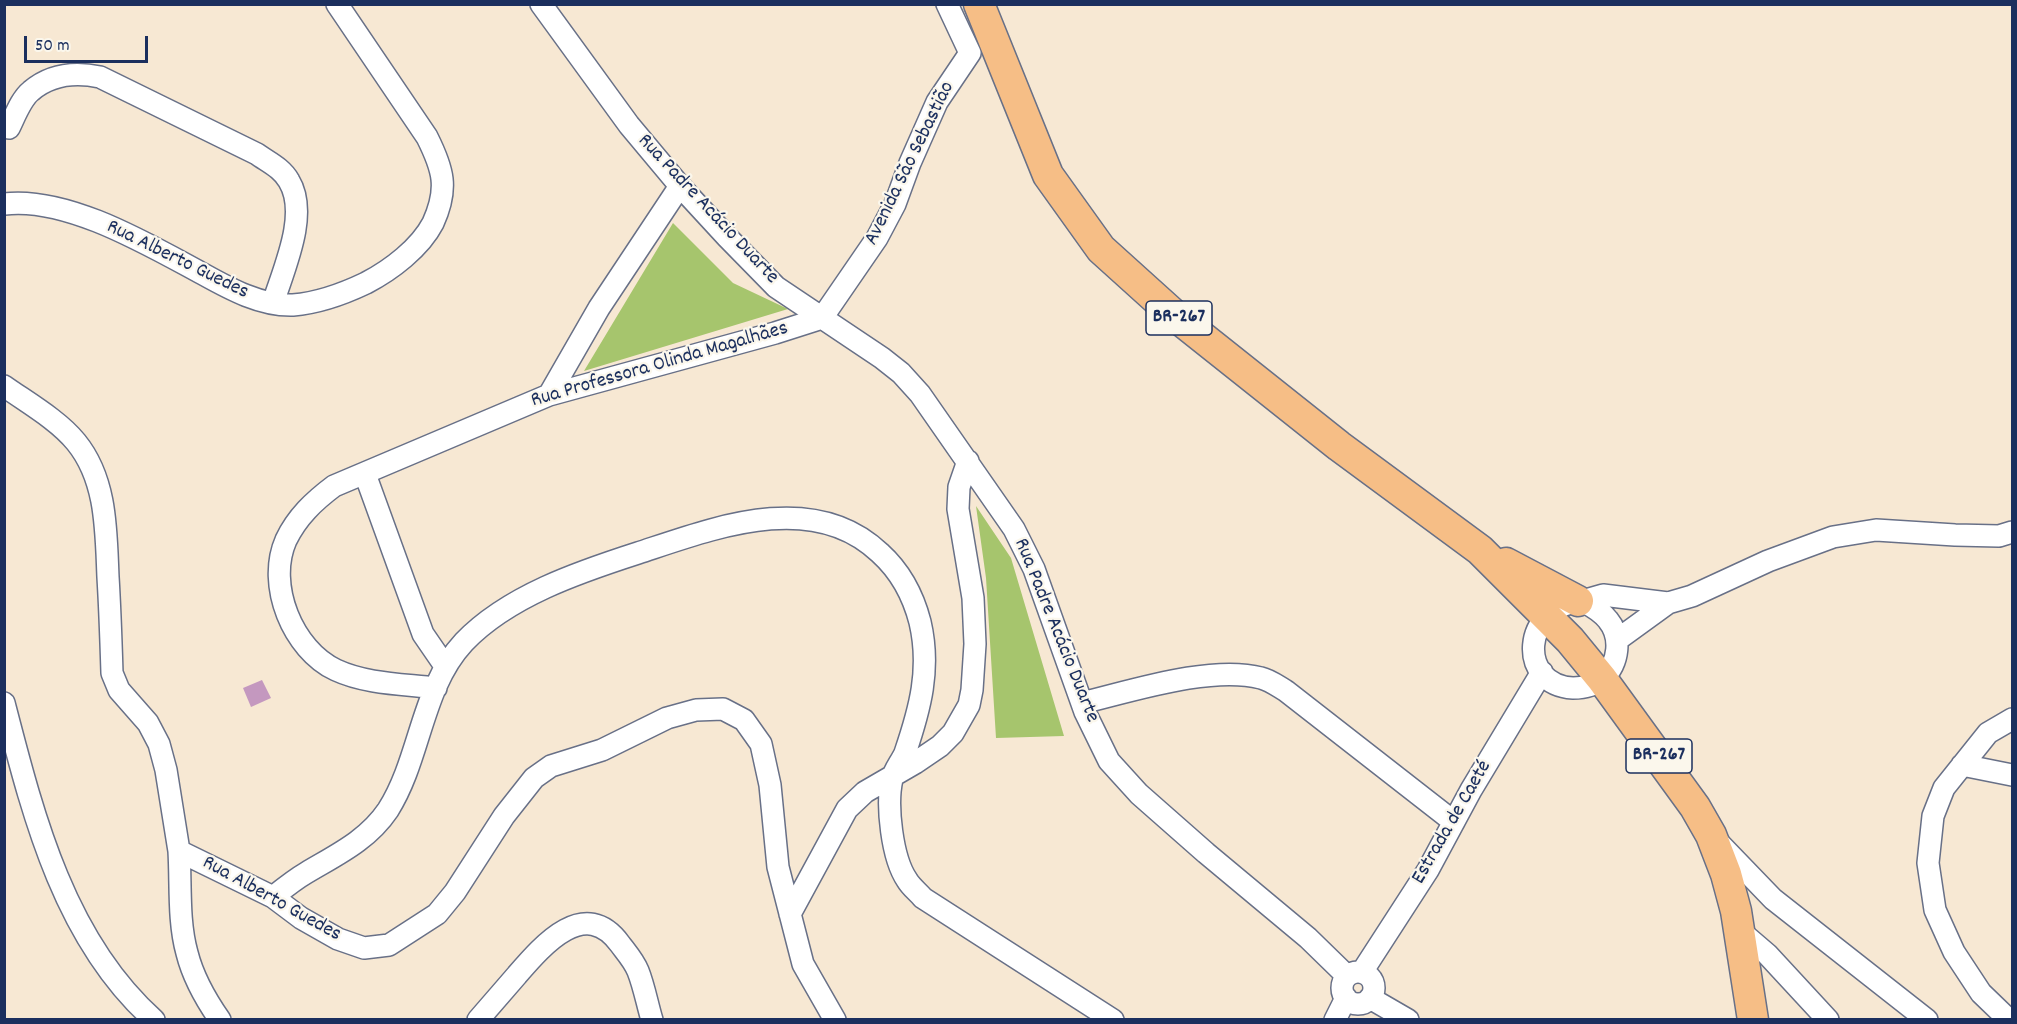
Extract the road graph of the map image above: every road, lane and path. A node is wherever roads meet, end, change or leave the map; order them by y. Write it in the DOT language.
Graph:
graph roads {
  1 [pos="337,4"];
  2 [pos="541,4"];
  3 [pos="947,4"];
  4 [pos="979,4"];
  5 [pos="981,46"];
  6 [pos="9,128"];
  7 [pos="680,186"];
  8 [pos="4,204"];
  9 [pos="273,303"];
  10 [pos="822,318"];
  11 [pos="4,386"];
  12 [pos="549,395"];
  13 [pos="968,461"];
  14 [pos="365,474"];
  15 [pos="2013,532"];
  16 [pos="1480,550"];
  17 [pos="1580,601"];
  18 [pos="1668,603"];
  19 [pos="1547,615"];
  20 [pos="1617,640"];
  21 [pos="446,666"];
  22 [pos="1542,672"];
  23 [pos="1602,679"];
  24 [pos="435,688"];
  25 [pos="4,703"];
  26 [pos="1082,704"];
  27 [pos="2013,719"];
  28 [pos="1962,765"];
  29 [pos="2013,775"];
  30 [pos="892,776"];
  31 [pos="1454,822"];
  32 [pos="1712,835"];
  33 [pos="179,850"];
  34 [pos="273,897"];
  35 [pos="790,914"];
  36 [pos="1739,930"];
  37 [pos="1352,982"];
  38 [pos="154,1020"];
  39 [pos="220,1020"];
  40 [pos="478,1020"];
  41 [pos="652,1020"];
  42 [pos="835,1020"];
  43 [pos="1113,1020"];
  44 [pos="1335,1020"];
  45 [pos="1408,1020"];
  46 [pos="1753,1020"];
  47 [pos="1828,1020"];
  48 [pos="1927,1020"];
  49 [pos="2009,1020"];
  1 -- 9 [label="street, Rua Alberto Guedes"];
  2 -- 7 [label="street, Rua Padre Acácio Duarte"];
  3 -- 5 [label="street"];
  4 -- 5 [label="highway, BR-267"];
  5 -- 10 [label="street, Avenida São Sebastião"];
  5 -- 16 [label="highway, BR-267"];
  6 -- 9 [label="street"];
  7 -- 10 [label="street, Rua Padre Acácio Duarte"];
  7 -- 12 [label="street"];
  8 -- 9 [label="street, Rua Alberto Guedes"];
  10 -- 12 [label="street, Rua Professora Olinda Magalhães"];
  10 -- 13 [label="street, Rua Padre Acácio Duarte"];
  11 -- 33 [label="street, Rua Alberto Guedes"];
  12 -- 14 [label="street, Rua Professora Olinda Magalhães"];
  13 -- 26 [label="street, Rua Padre Acácio Duarte"];
  13 -- 30 [label="street"];
  14 -- 21 [label="street"];
  14 -- 24 [label="street, Rua Professora Olinda Magalhães"];
  15 -- 18 [label="street"];
  16 -- 17 [label="highway"];
  16 -- 19 [label="highway, BR-267"];
  17 -- 18 [label="street"];
  17 -- 19 [label="street"];
  17 -- 20 [label="street"];
  18 -- 20 [label="street"];
  19 -- 22 [label="street"];
  19 -- 23 [label="highway, BR-267"];
  20 -- 23 [label="street"];
  21 -- 24 [label="street"];
  21 -- 30 [label="street"];
  22 -- 23 [label="street"];
  22 -- 31 [label="street, Estrada de Caeté"];
  23 -- 32 [label="highway, BR-267"];
  24 -- 34 [label="street"];
  25 -- 38 [label="street"];
  26 -- 31 [label="street"];
  26 -- 37 [label="street, Rua Padre Acácio Duarte"];
  27 -- 28 [label="street"];
  28 -- 29 [label="street"];
  28 -- 49 [label="street"];
  30 -- 35 [label="street"];
  30 -- 43 [label="street"];
  31 -- 37 [label="street, Estrada de Caeté"];
  32 -- 36 [label="highway, BR-267"];
  32 -- 48 [label="street"];
  33 -- 34 [label="street, Rua Alberto Guedes"];
  33 -- 39 [label="street"];
  34 -- 35 [label="street, Rua Alberto Guedes"];
  35 -- 42 [label="street, Rua Alberto Guedes"];
  36 -- 46 [label="highway, BR-267"];
  36 -- 47 [label="street"];
  37 -- 44 [label="street, Estrada de Caeté"];
  37 -- 45 [label="street"];
  40 -- 41 [label="street"];
}
